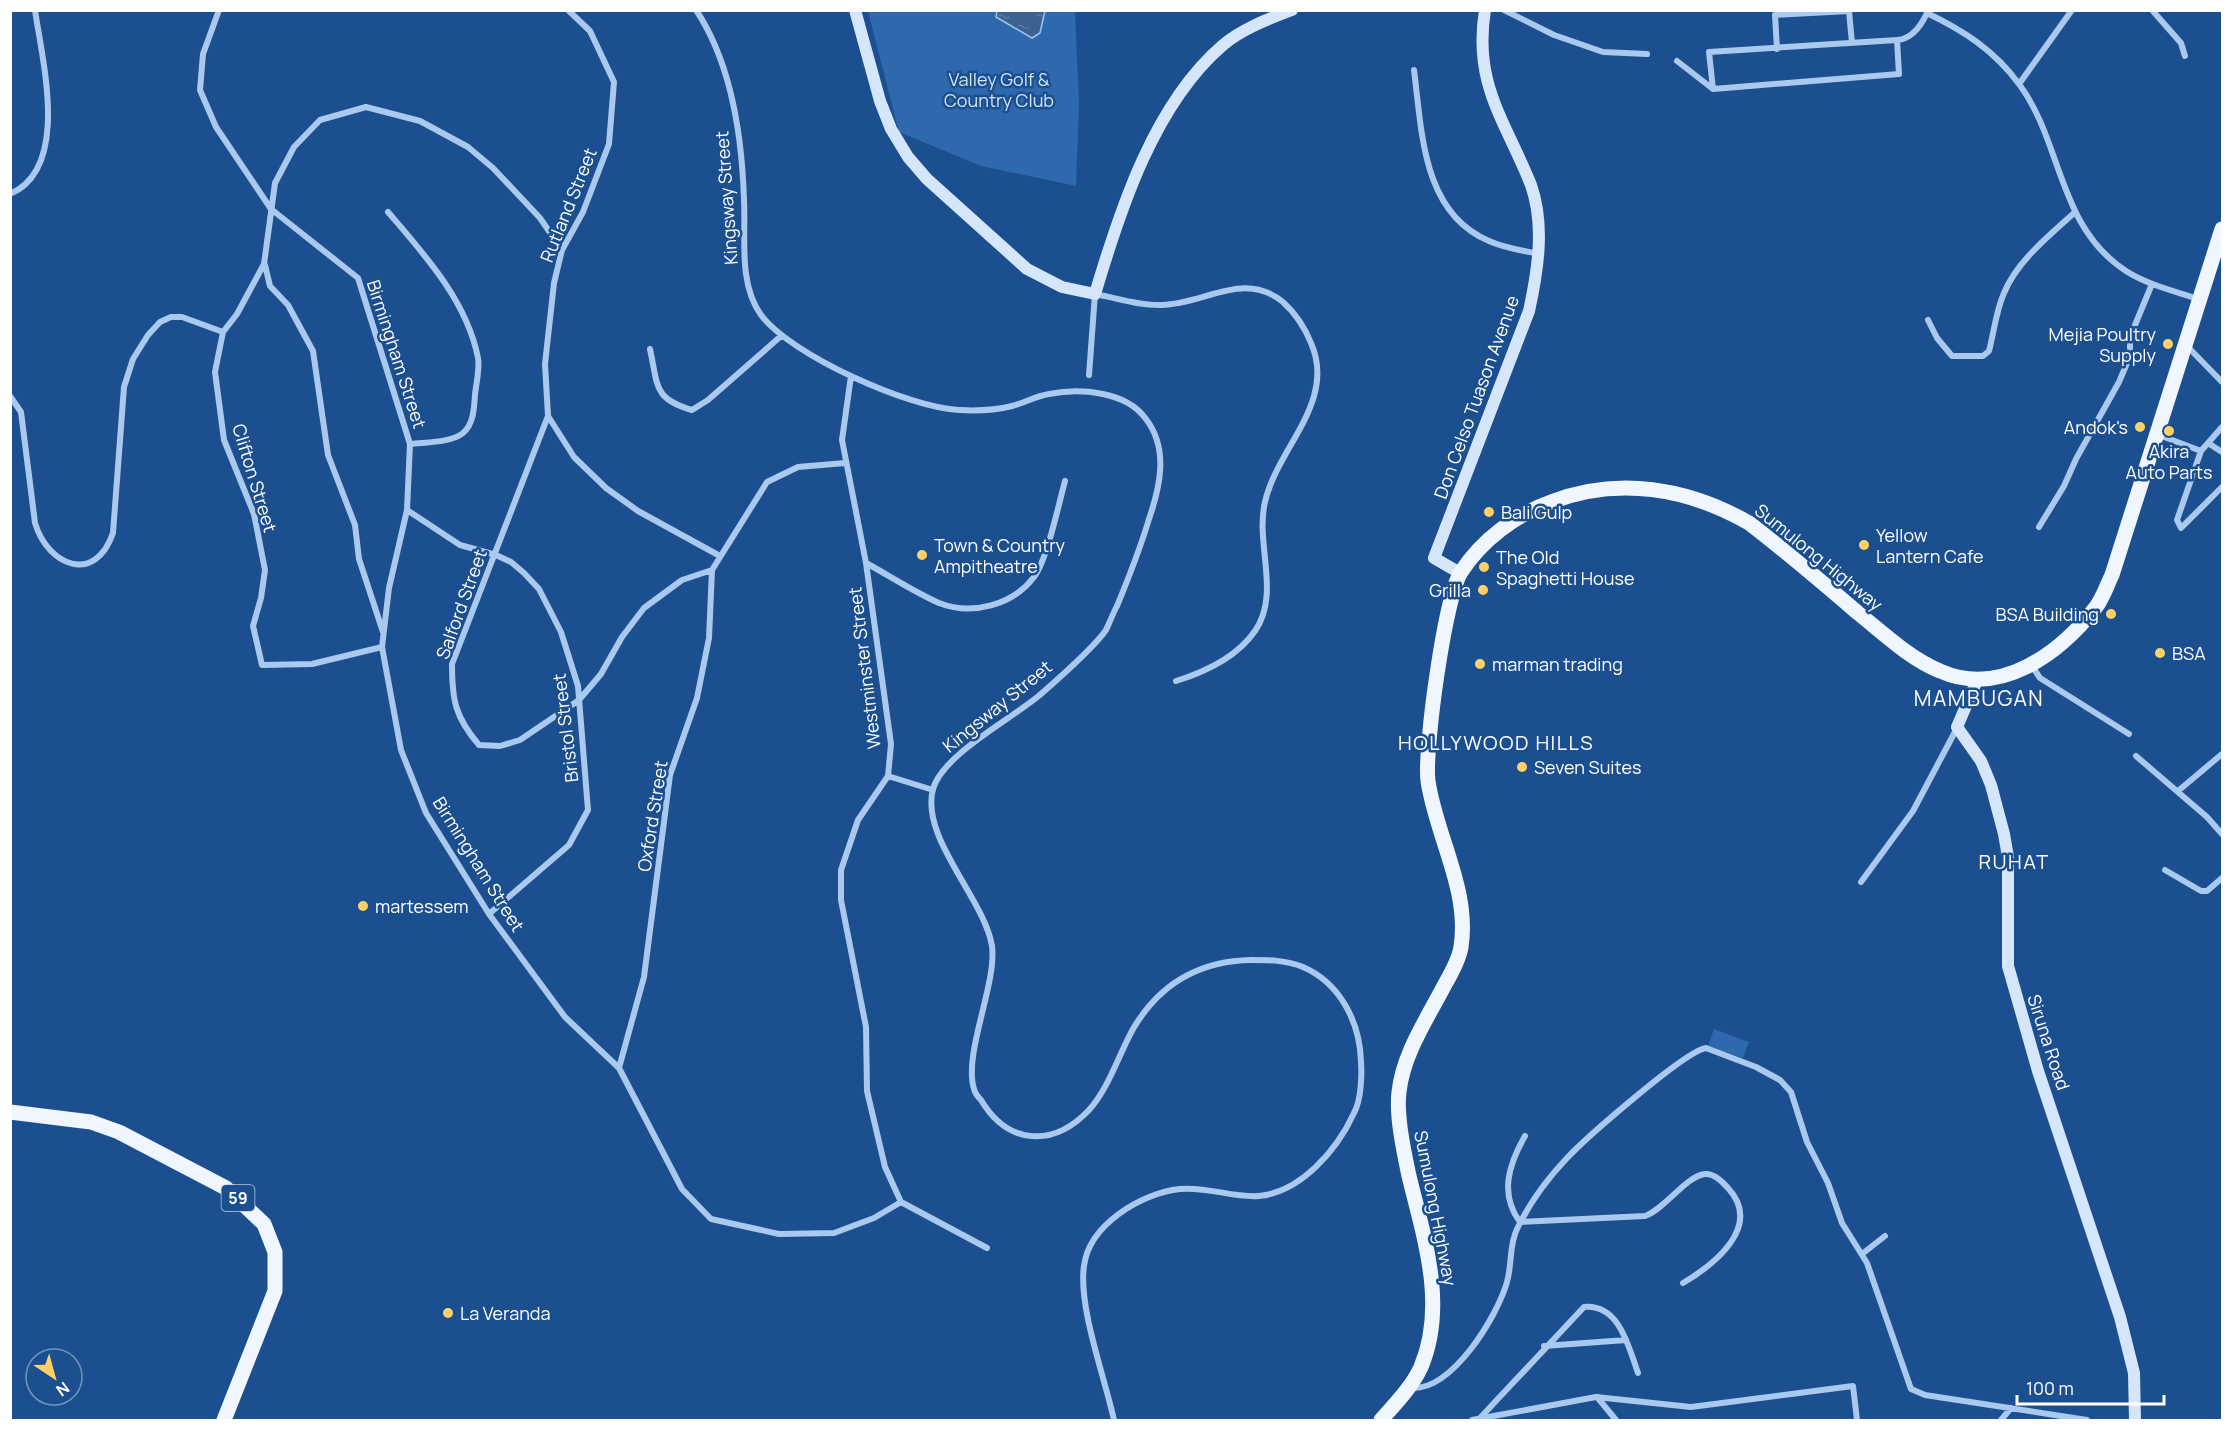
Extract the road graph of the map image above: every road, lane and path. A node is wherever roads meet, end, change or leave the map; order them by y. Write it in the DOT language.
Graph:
graph roads {
  1 [pos="35,10"];
  2 [pos="219,10"];
  3 [pos="568,10"];
  4 [pos="696,10"];
  5 [pos="855,10"];
  6 [pos="1292,10"];
  7 [pos="1485,10"];
  8 [pos="1504,10"];
  9 [pos="2072,10"];
  10 [pos="2152,10"];
  11 [pos="1897,40"];
  12 [pos="1852,43"];
  13 [pos="1777,49"];
  14 [pos="1647,54"];
  15 [pos="2185,56"];
  16 [pos="1677,60"];
  17 [pos="1414,70"];
  18 [pos="2019,84"];
  19 [pos="1713,89"];
  20 [pos="10,194"];
  21 [pos="272,209"];
  22 [pos="388,212"];
  23 [pos="2074,213"];
  24 [pos="2223,229"];
  25 [pos="562,250"];
  26 [pos="1538,254"];
  27 [pos="264,264"];
  28 [pos="2152,284"];
  29 [pos="1095,294"];
  30 [pos="2199,299"];
  31 [pos="1928,320"];
  32 [pos="223,332"];
  33 [pos="781,336"];
  34 [pos="2185,344"];
  35 [pos="650,350"];
  36 [pos="851,375"];
  37 [pos="1089,375"];
  38 [pos="2223,382"];
  39 [pos="10,396"];
  40 [pos="548,416"];
  41 [pos="2223,427"];
  42 [pos="2158,435"];
  43 [pos="2208,443"];
  44 [pos="410,444"];
  45 [pos="2201,451"];
  46 [pos="2223,452"];
  47 [pos="845,463"];
  48 [pos="1065,481"];
  49 [pos="2223,487"];
  50 [pos="407,510"];
  51 [pos="2039,526"];
  52 [pos="496,555"];
  53 [pos="720,556"];
  54 [pos="866,563"];
  55 [pos="712,570"];
  56 [pos="1460,573"];
  57 [pos="384,633"];
  58 [pos="382,647"];
  59 [pos="2032,666"];
  60 [pos="1978,678"];
  61 [pos="1176,681"];
  62 [pos="579,700"];
  63 [pos="1957,727"];
  64 [pos="2129,734"];
  65 [pos="2223,754"];
  66 [pos="2136,756"];
  67 [pos="888,776"];
  68 [pos="933,790"];
  69 [pos="2178,791"];
  70 [pos="2223,834"];
  71 [pos="2165,870"];
  72 [pos="2223,878"];
  73 [pos="1861,882"];
  74 [pos="489,914"];
  75 [pos="619,1068"];
  76 [pos="10,1112"];
  77 [pos="1525,1136"];
  78 [pos="901,1202"];
  79 [pos="1520,1222"];
  80 [pos="1885,1236"];
  81 [pos="987,1248"];
  82 [pos="1862,1254"];
  83 [pos="1683,1283"];
  84 [pos="1626,1340"];
  85 [pos="1544,1346"];
  86 [pos="1638,1373"];
  87 [pos="1408,1388"];
  88 [pos="1596,1397"];
  89 [pos="2011,1408"];
  90 [pos="1481,1419"];
  91 [pos="224,1420"];
  92 [pos="1114,1420"];
  93 [pos="1381,1420"];
  94 [pos="1472,1420"];
  95 [pos="1616,1420"];
  96 [pos="1857,1420"];
  97 [pos="2001,1420"];
  98 [pos="2087,1420"];
  99 [pos="2135,1420"];
  1 -- 20 [label="street"];
  2 -- 21 [label="street"];
  3 -- 25 [label="street, Rutland Street"];
  4 -- 33 [label="street, Kingsway Street"];
  5 -- 29 [label="street"];
  6 -- 29 [label="street"];
  7 -- 26 [label="street, Don Celso Tuason Avenue"];
  8 -- 14 [label="street"];
  9 -- 18 [label="street"];
  10 -- 15 [label="street"];
  11 -- 12 [label="street"];
  11 -- 18 [label="street"];
  11 -- 19 [label="street"];
  12 -- 13 [label="street"];
  12 -- 13 [label="street"];
  13 -- 19 [label="street"];
  16 -- 19 [label="street"];
  17 -- 26 [label="street"];
  18 -- 23 [label="street"];
  21 -- 25 [label="street, Clifton Street"];
  21 -- 27 [label="street, Clifton Street"];
  21 -- 44 [label="street, Birmingham Street"];
  22 -- 44 [label="street"];
  23 -- 28 [label="street"];
  23 -- 31 [label="street"];
  24 -- 30 [label="main road, Sumulong Highway"];
  25 -- 40 [label="street, Rutland Street"];
  26 -- 56 [label="street, Don Celso Tuason Avenue"];
  27 -- 32 [label="street, Clifton Street"];
  27 -- 57 [label="street"];
  28 -- 30 [label="street"];
  28 -- 51 [label="street"];
  29 -- 37 [label="street"];
  29 -- 61 [label="street"];
  30 -- 34 [label="main road, Sumulong Highway"];
  32 -- 39 [label="street"];
  32 -- 58 [label="street, Clifton Street"];
  33 -- 35 [label="street"];
  33 -- 36 [label="street, Kingsway Street"];
  34 -- 38 [label="street"];
  34 -- 42 [label="main road, Sumulong Highway"];
  36 -- 47 [label="street, Westminster Street"];
  36 -- 68 [label="street, Kingsway Street"];
  40 -- 52 [label="street, Salford Street"];
  40 -- 53 [label="street, Rutland Street"];
  41 -- 43 [label="street"];
  42 -- 45 [label="street"];
  42 -- 59 [label="main road, Sumulong Highway"];
  43 -- 45 [label="street"];
  43 -- 46 [label="street"];
  44 -- 50 [label="street, Birmingham Street"];
  45 -- 49 [label="street"];
  47 -- 53 [label="street"];
  47 -- 54 [label="street, Westminster Street"];
  48 -- 54 [label="street"];
  50 -- 52 [label="street, Bristol Street"];
  50 -- 57 [label="street, Birmingham Street"];
  52 -- 62 [label="street, Bristol Street"];
  52 -- 62 [label="street, Salford Street"];
  53 -- 55 [label="street"];
  54 -- 67 [label="street, Westminster Street"];
  55 -- 62 [label="street, Salford Street"];
  55 -- 75 [label="street, Oxford Street"];
  56 -- 60 [label="main road, Sumulong Highway"];
  56 -- 87 [label="main road, Sumulong Highway"];
  57 -- 58 [label="street, Birmingham Street"];
  58 -- 74 [label="street, Birmingham Street"];
  59 -- 60 [label="main road, Sumulong Highway"];
  59 -- 64 [label="street"];
  60 -- 63 [label="street"];
  62 -- 74 [label="street, Bristol Street"];
  63 -- 73 [label="street"];
  63 -- 99 [label="street, Siruna Road"];
  65 -- 69 [label="street"];
  66 -- 69 [label="street"];
  67 -- 68 [label="street"];
  67 -- 78 [label="street, Westminster Street"];
  68 -- 92 [label="street"];
  69 -- 70 [label="street"];
  71 -- 72 [label="street"];
  74 -- 75 [label="street, Birmingham Street"];
  75 -- 78 [label="street, Birmingham Street"];
  76 -- 91 [label="main road, 59"];
  77 -- 79 [label="street"];
  78 -- 81 [label="street"];
  79 -- 82 [label="street"];
  79 -- 83 [label="street"];
  79 -- 87 [label="street"];
  80 -- 82 [label="street"];
  82 -- 89 [label="street"];
  84 -- 85 [label="street"];
  84 -- 85 [label="street"];
  84 -- 86 [label="street"];
  85 -- 90 [label="street"];
  87 -- 93 [label="main road, Sumulong Highway"];
  88 -- 90 [label="street"];
  88 -- 95 [label="street"];
  88 -- 96 [label="street"];
  89 -- 97 [label="street"];
  89 -- 98 [label="street"];
  90 -- 94 [label="street"];
}
